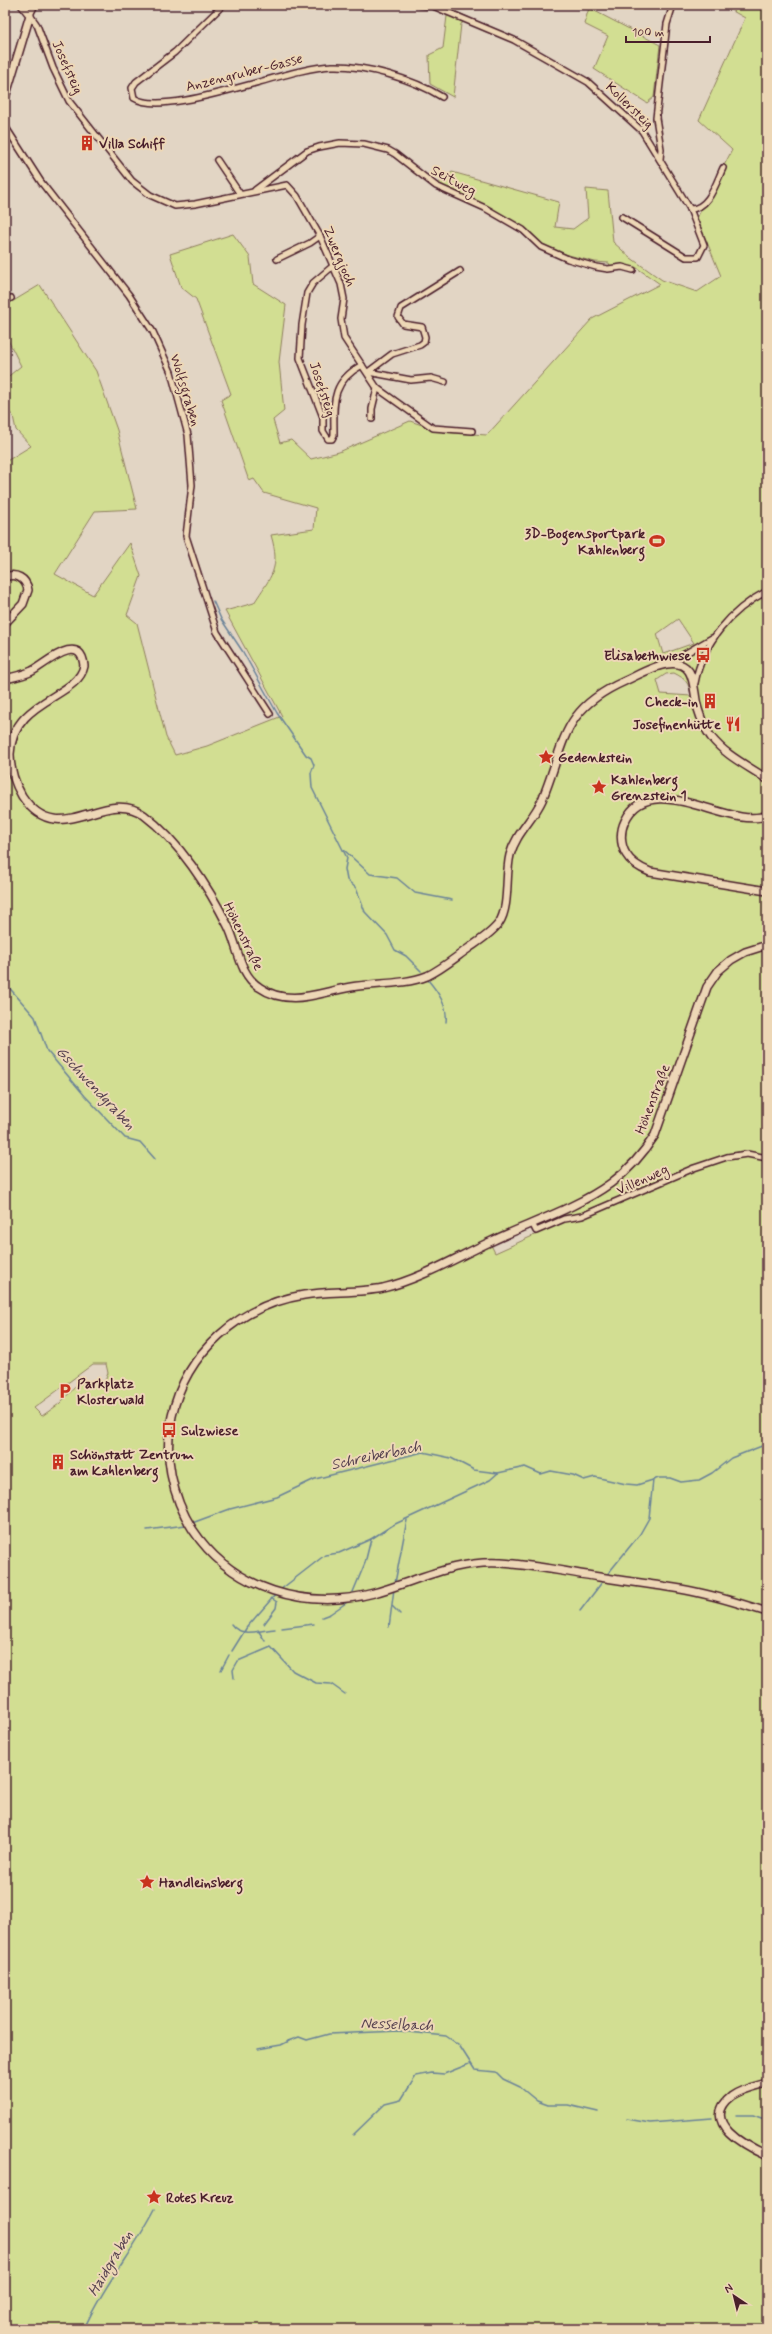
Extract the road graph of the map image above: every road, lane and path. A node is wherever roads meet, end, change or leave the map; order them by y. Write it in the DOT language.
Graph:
graph roads {
  1 [pos="22,5"];
  2 [pos="35,5"];
  3 [pos="223,5"];
  4 [pos="419,5"];
  5 [pos="673,5"];
  6 [pos="30,15"];
  7 [pos="442,97"];
  8 [pos="5,98"];
  9 [pos="5,126"];
  10 [pos="660,159"];
  11 [pos="217,160"];
  12 [pos="723,168"];
  13 [pos="247,193"];
  14 [pos="240,194"];
  15 [pos="690,209"];
  16 [pos="622,217"];
  17 [pos="320,236"];
  18 [pos="277,259"];
  19 [pos="333,266"];
  20 [pos="633,270"];
  21 [pos="460,271"];
  22 [pos="11,298"];
  23 [pos="5,301"];
  24 [pos="362,365"];
  25 [pos="368,372"];
  26 [pos="445,382"];
  27 [pos="377,388"];
  28 [pos="372,419"];
  29 [pos="472,431"];
  30 [pos="5,577"];
  31 [pos="767,591"];
  32 [pos="5,623"];
  33 [pos="713,637"];
  34 [pos="667,664"];
  35 [pos="5,679"];
  36 [pos="695,683"];
  37 [pos="270,714"];
  38 [pos="767,779"];
  39 [pos="767,815"];
  40 [pos="767,891"];
  41 [pos="767,945"];
  42 [pos="767,1158"];
  43 [pos="532,1223"];
  44 [pos="767,1612"];
  45 [pos="767,2082"];
  46 [pos="767,2156"];
  1 -- 6 [label="street"];
  2 -- 6 [label="street"];
  3 -- 7 [label="street, Anzengruber-Gasse"];
  4 -- 10 [label="street, Kollersteig"];
  5 -- 10 [label="street"];
  6 -- 8 [label="street"];
  6 -- 14 [label="street, Josefsteig"];
  9 -- 37 [label="street, Wolfsgraben"];
  10 -- 15 [label="street, Kollersteig"];
  11 -- 14 [label="street"];
  12 -- 15 [label="street"];
  13 -- 14 [label="street, Josefsteig"];
  13 -- 17 [label="street, Zwergjoch"];
  13 -- 20 [label="street, Seitweg"];
  15 -- 16 [label="street, Kollersteig"];
  17 -- 18 [label="street"];
  17 -- 19 [label="street, Zwergjoch"];
  19 -- 24 [label="street, Zwergjoch"];
  19 -- 24 [label="street, Josefsteig"];
  21 -- 25 [label="street"];
  22 -- 23 [label="street"];
  24 -- 25 [label="street, Zwergjoch"];
  25 -- 26 [label="street"];
  25 -- 27 [label="street, Zwergjoch"];
  27 -- 28 [label="street"];
  27 -- 29 [label="street, Zwergjoch"];
  30 -- 32 [label="street"];
  31 -- 33 [label="street, Höhenstraße"];
  33 -- 34 [label="street, Höhenstraße"];
  33 -- 36 [label="street, Höhenstraße"];
  34 -- 35 [label="street, Höhenstraße"];
  34 -- 36 [label="street, Höhenstraße"];
  36 -- 38 [label="street, Höhenstraße"];
  39 -- 40 [label="street"];
  41 -- 43 [label="street, Höhenstraße"];
  42 -- 43 [label="street, Villenweg"];
  43 -- 44 [label="street, Höhenstraße"];
  45 -- 46 [label="street"];
}
